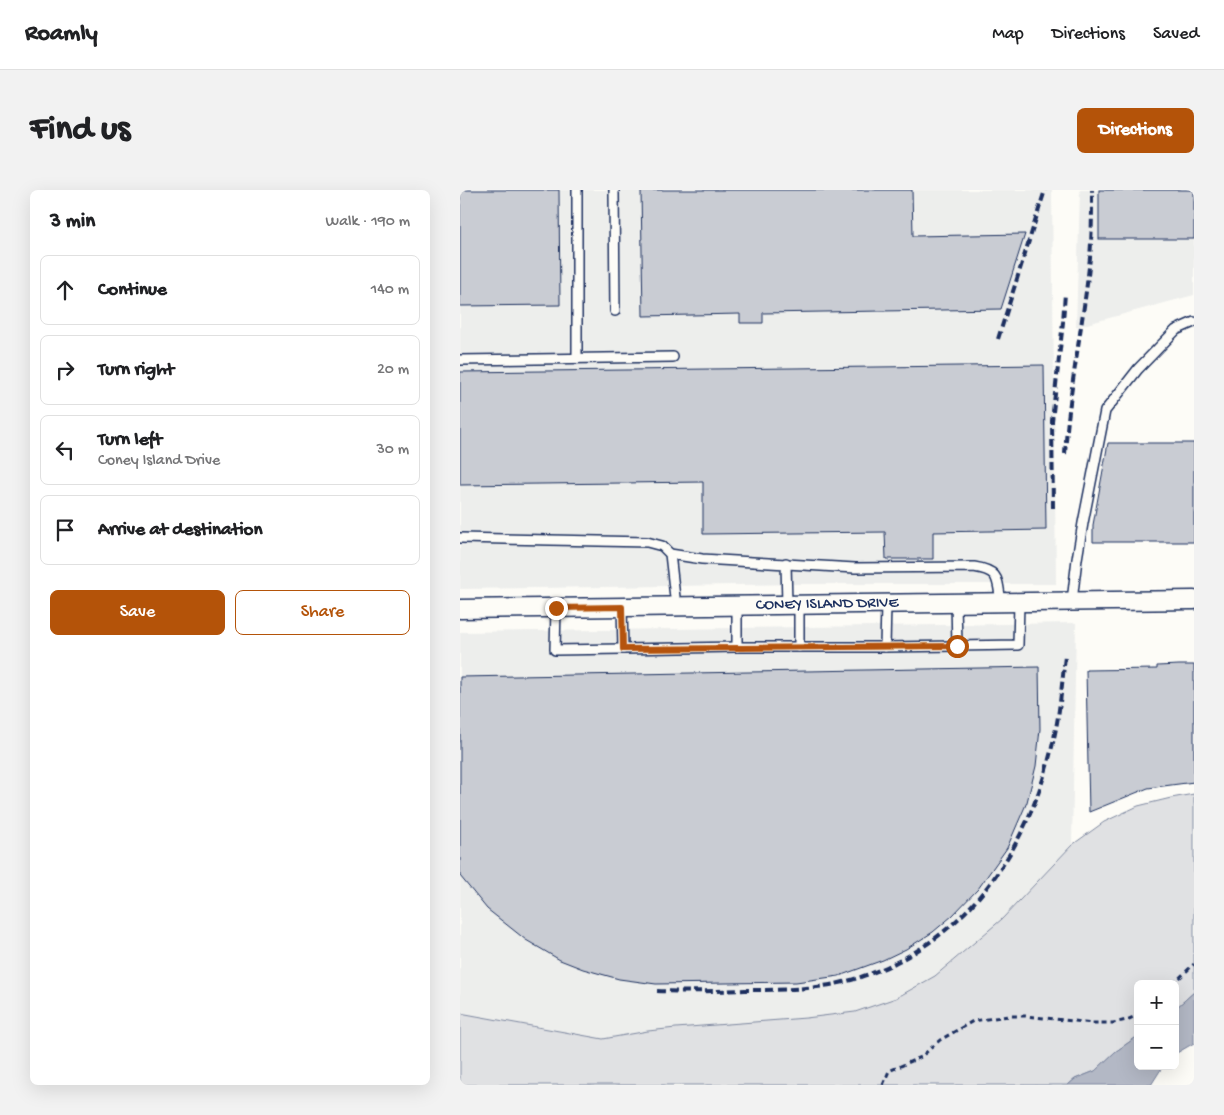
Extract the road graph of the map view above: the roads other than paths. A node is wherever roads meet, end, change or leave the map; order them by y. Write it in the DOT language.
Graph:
graph roads {
  1 [pos="577,190"];
  2 [pos="614,190"];
  3 [pos="615,311"];
  4 [pos="1194,322"];
  5 [pos="674,357"];
  6 [pos="577,358"];
  7 [pos="460,360"];
  8 [pos="460,538"];
  9 [pos="670,554"];
  10 [pos="786,564"];
  11 [pos="1194,600"];
  12 [pos="1072,601"];
  13 [pos="1001,602"];
  14 [pos="1019,602"];
  15 [pos="956,603"];
  16 [pos="886,604"];
  17 [pos="793,605"];
  18 [pos="676,606"];
  19 [pos="738,606"];
  20 [pos="622,607"];
  21 [pos="556,608"];
  22 [pos="460,609"];
  23 [pos="957,646"];
  24 [pos="737,647"];
  25 [pos="885,647"];
  26 [pos="799,648"];
  27 [pos="623,649"];
  1 -- 6 [label="lane"];
  2 -- 3 [label="lane"];
  4 -- 12 [label="lane"];
  5 -- 6 [label="lane"];
  6 -- 7 [label="lane"];
  8 -- 9 [label="lane"];
  9 -- 10 [label="lane"];
  9 -- 18 [label="lane"];
  10 -- 13 [label="lane"];
  10 -- 17 [label="lane"];
  11 -- 12 [label="street, CONEY ISLAND DRIVE"];
  12 -- 14 [label="street, CONEY ISLAND DRIVE"];
  13 -- 14 [label="street, CONEY ISLAND DRIVE"];
  13 -- 15 [label="street, CONEY ISLAND DRIVE"];
  14 -- 23 [label="lane"];
  15 -- 16 [label="street, CONEY ISLAND DRIVE"];
  15 -- 23 [label="lane"];
  16 -- 17 [label="street, CONEY ISLAND DRIVE"];
  16 -- 25 [label="lane"];
  17 -- 19 [label="street, CONEY ISLAND DRIVE"];
  17 -- 26 [label="lane"];
  18 -- 19 [label="street, CONEY ISLAND DRIVE"];
  18 -- 20 [label="street, CONEY ISLAND DRIVE"];
  19 -- 24 [label="lane"];
  20 -- 21 [label="street, CONEY ISLAND DRIVE"];
  20 -- 27 [label="lane"];
  21 -- 22 [label="street, CONEY ISLAND DRIVE"];
  21 -- 27 [label="lane"];
  23 -- 25 [label="lane"];
  24 -- 26 [label="lane"];
  24 -- 27 [label="lane"];
  25 -- 26 [label="lane"];
}
